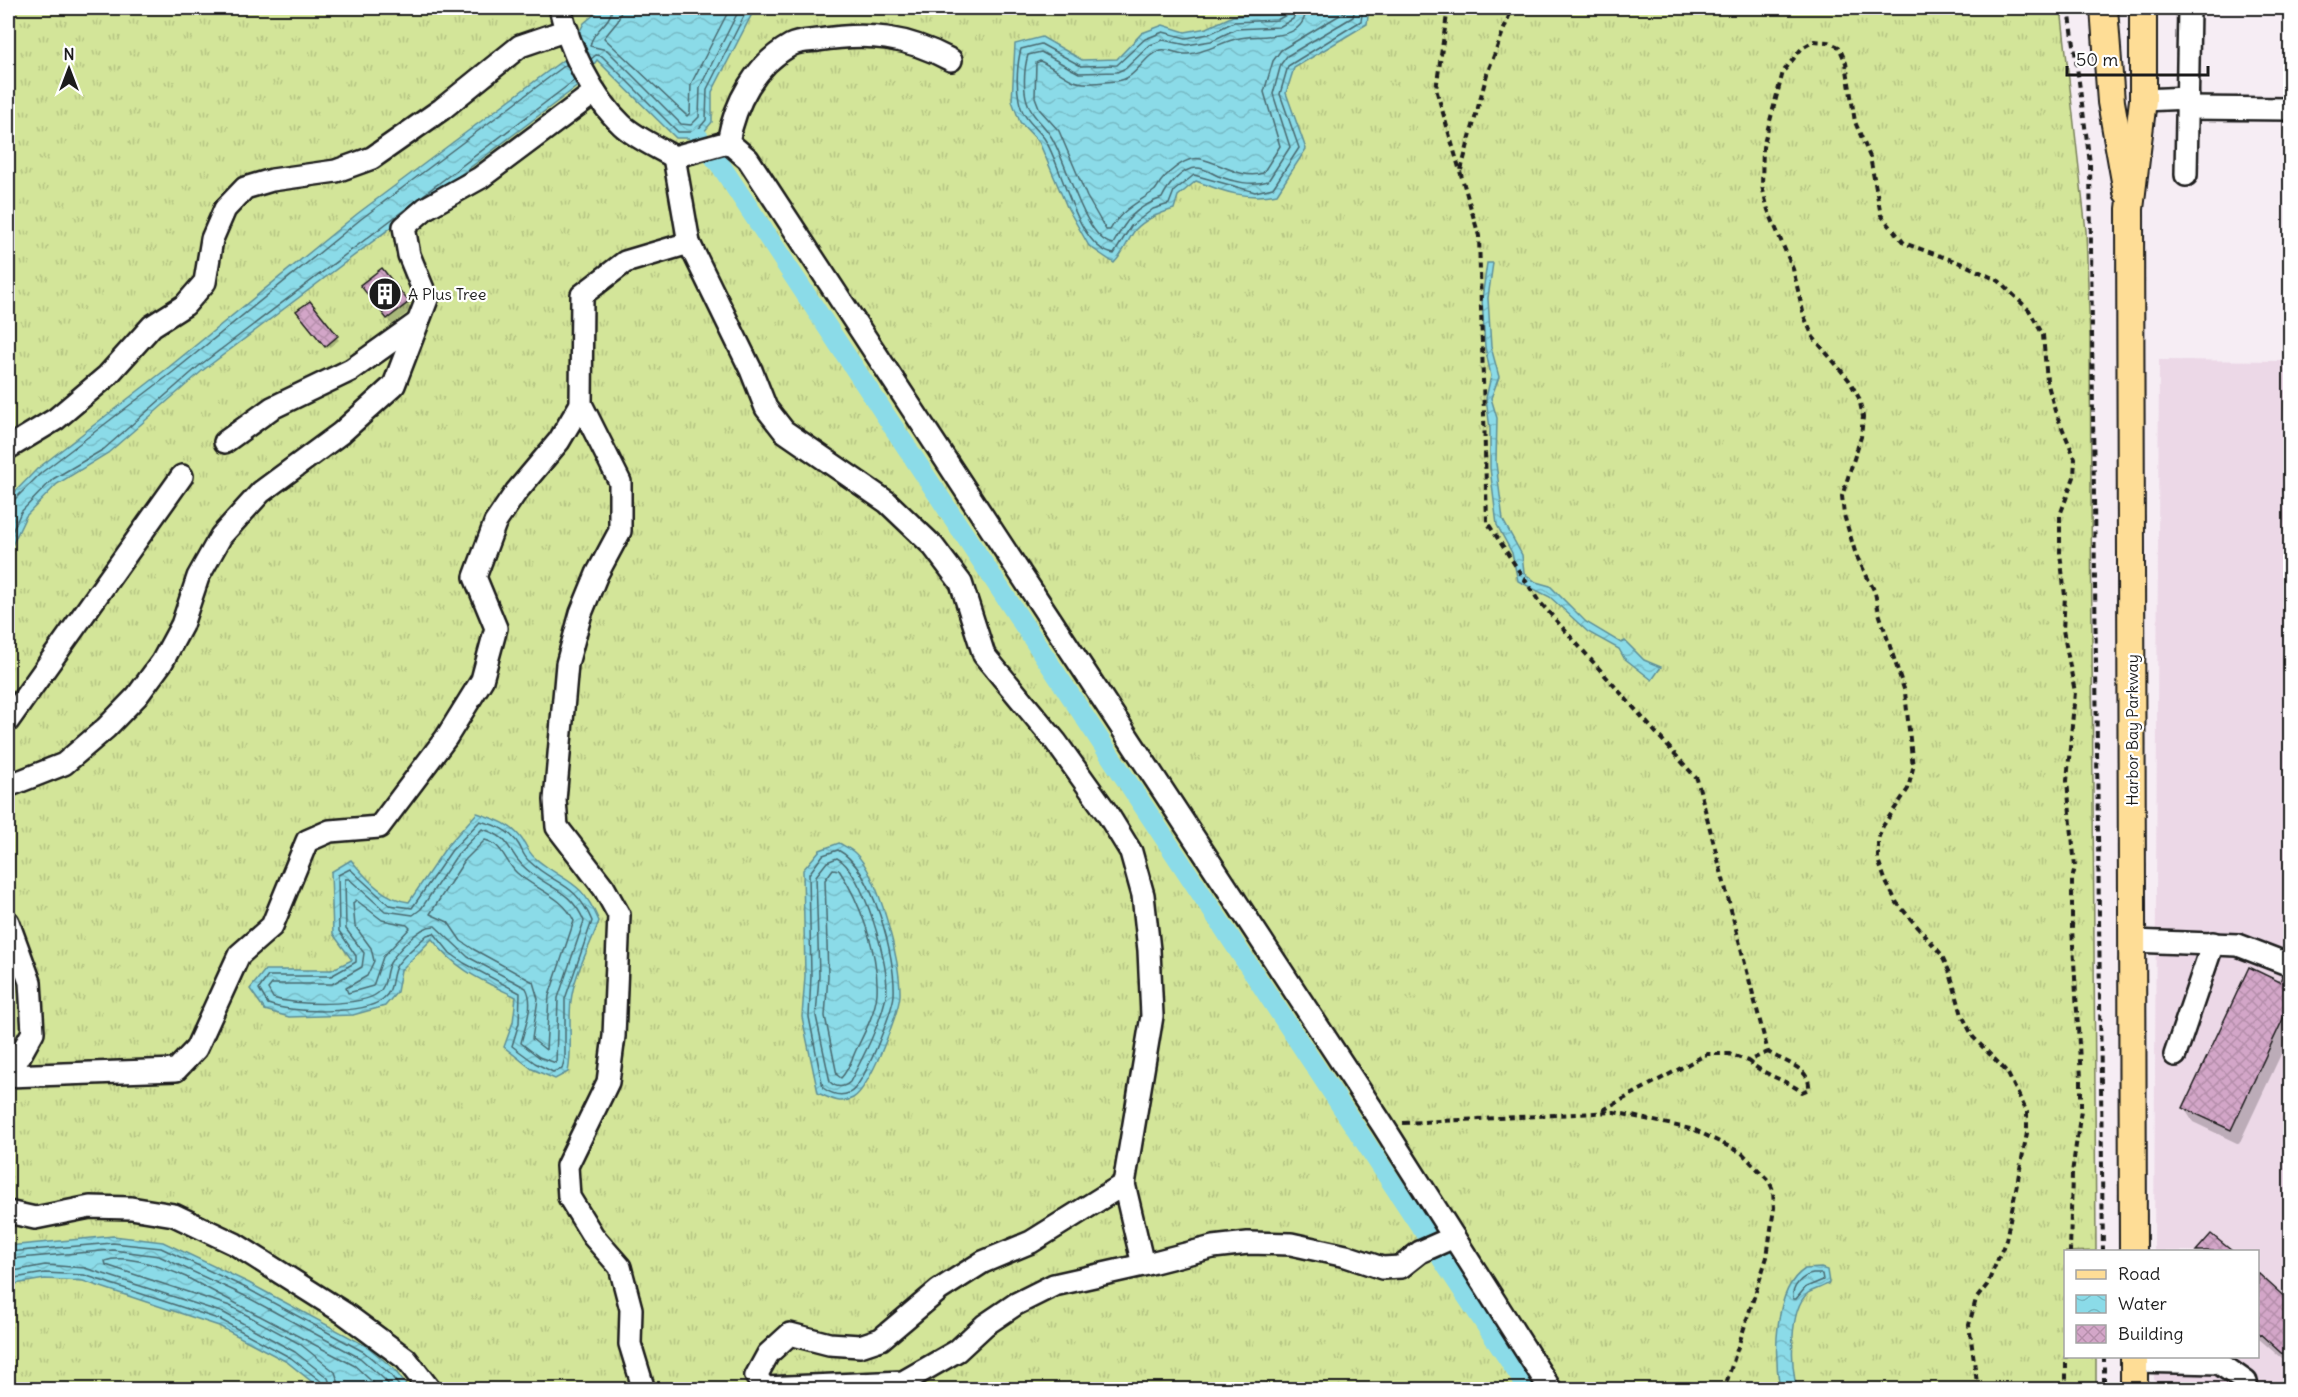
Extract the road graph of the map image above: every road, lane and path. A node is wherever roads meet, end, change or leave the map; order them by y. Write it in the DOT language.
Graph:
graph roads {
  1 [pos="560,8"];
  2 [pos="1448,8"];
  3 [pos="1512,8"];
  4 [pos="2069,8"];
  5 [pos="2104,8"];
  6 [pos="2143,8"];
  7 [pos="2189,8"];
  8 [pos="569,36"];
  9 [pos="951,60"];
  10 [pos="592,86"];
  11 [pos="2143,100"];
  12 [pos="2187,103"];
  13 [pos="2290,109"];
  14 [pos="728,142"];
  15 [pos="674,157"];
  16 [pos="1461,171"];
  17 [pos="2186,175"];
  18 [pos="2130,209"];
  19 [pos="689,243"];
  20 [pos="418,323"];
  21 [pos="581,404"];
  22 [pos="225,442"];
  23 [pos="8,448"];
  24 [pos="182,476"];
  25 [pos="8,721"];
  26 [pos="8,786"];
  27 [pos="8,922"];
  28 [pos="2132,941"];
  29 [pos="2213,943"];
  30 [pos="2290,965"];
  31 [pos="1768,1052"];
  32 [pos="2175,1055"];
  33 [pos="1748,1061"];
  34 [pos="8,1077"];
  35 [pos="1601,1112"];
  36 [pos="1382,1124"];
  37 [pos="1124,1184"];
  38 [pos="8,1212"];
  39 [pos="1454,1237"];
  40 [pos="2070,1250"];
  41 [pos="2103,1250"];
  42 [pos="2133,1250"];
  43 [pos="1143,1265"];
  44 [pos="2066,1358"];
  45 [pos="2104,1358"];
  46 [pos="2134,1359"];
  47 [pos="2246,1382"];
  48 [pos="430,1389"];
  49 [pos="644,1389"];
  50 [pos="1551,1389"];
  51 [pos="1724,1389"];
  52 [pos="1978,1389"];
  53 [pos="2066,1389"];
  54 [pos="2104,1389"];
  55 [pos="2134,1389"];
  1 -- 8 [label="lane"];
  2 -- 16 [label="path"];
  3 -- 16 [label="path"];
  4 -- 41 [label="path"];
  5 -- 18 [label="main road, Harbor Bay Parkway"];
  6 -- 11 [label="main road, Harbor Bay Parkway"];
  7 -- 12 [label="lane"];
  8 -- 10 [label="lane"];
  8 -- 23 [label="lane"];
  9 -- 14 [label="lane"];
  10 -- 15 [label="lane"];
  10 -- 20 [label="lane"];
  11 -- 12 [label="lane"];
  11 -- 18 [label="main road, Harbor Bay Parkway"];
  12 -- 13 [label="lane"];
  12 -- 17 [label="lane"];
  14 -- 15 [label="lane"];
  14 -- 36 [label="lane"];
  15 -- 19 [label="lane"];
  16 -- 31 [label="path"];
  18 -- 28 [label="main road, Harbor Bay Parkway"];
  19 -- 21 [label="lane"];
  19 -- 37 [label="lane"];
  20 -- 22 [label="lane"];
  20 -- 26 [label="lane"];
  21 -- 34 [label="lane"];
  21 -- 49 [label="lane"];
  24 -- 25 [label="lane"];
  27 -- 34 [label="lane"];
  28 -- 29 [label="lane"];
  28 -- 42 [label="main road, Harbor Bay Parkway"];
  29 -- 30 [label="lane"];
  29 -- 32 [label="lane"];
  31 -- 33 [label="path"];
  31 -- 33 [label="path"];
  33 -- 35 [label="path"];
  35 -- 36 [label="path"];
  35 -- 51 [label="path"];
  36 -- 39 [label="lane"];
  37 -- 43 [label="lane"];
  37 -- 43 [label="lane"];
  38 -- 48 [label="lane"];
  39 -- 43 [label="lane"];
  39 -- 50 [label="lane"];
  40 -- 52 [label="path"];
  44 -- 53 [label="path"];
  45 -- 54 [label="path"];
  46 -- 47 [label="lane"];
  46 -- 55 [label="main road"];
}
